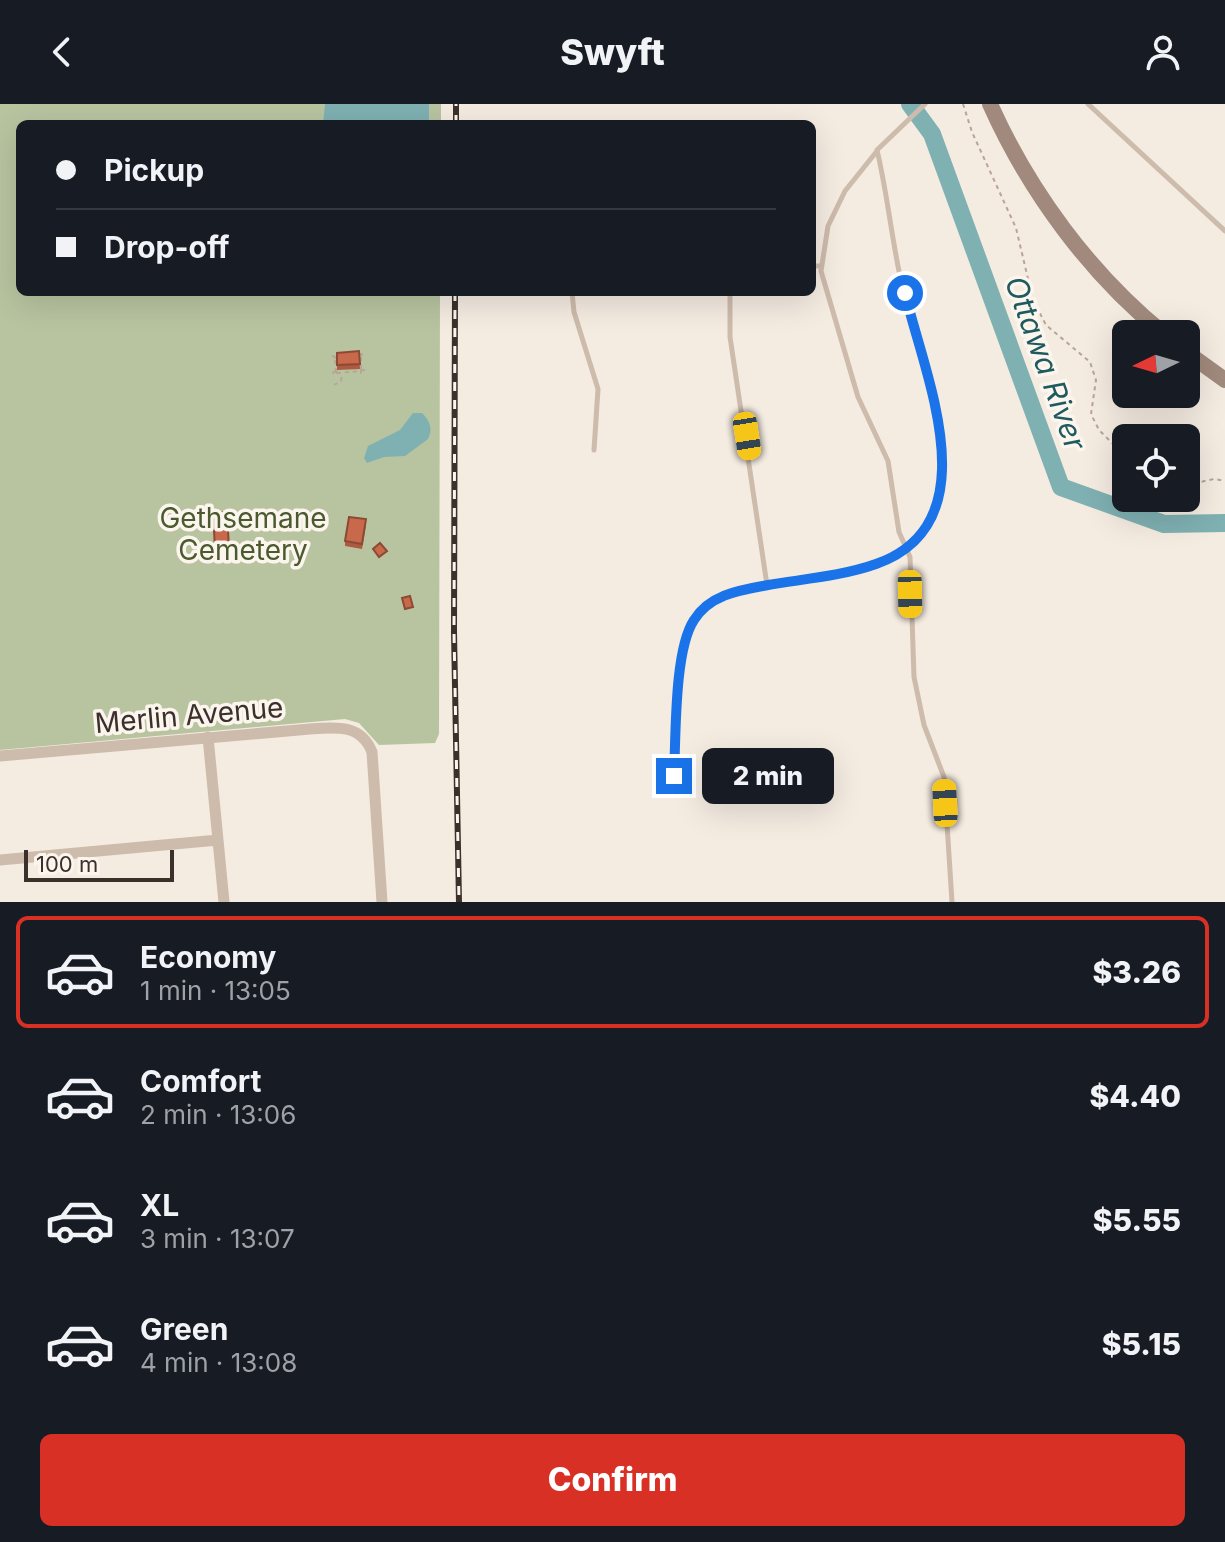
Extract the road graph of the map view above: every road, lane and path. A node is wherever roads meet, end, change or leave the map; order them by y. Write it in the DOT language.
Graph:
graph roads {
  1 [pos="925,104"];
  2 [pos="963,104"];
  3 [pos="1088,104"];
  4 [pos="991,105"];
  5 [pos="877,150"];
  6 [pos="1225,231"];
  7 [pos="816,266"];
  8 [pos="821,266"];
  9 [pos="572,296"];
  10 [pos="730,296"];
  11 [pos="1149,320"];
  12 [pos="347,356"];
  13 [pos="335,360"];
  14 [pos="1200,362"];
  15 [pos="342,373"];
  16 [pos="1225,380"];
  17 [pos="334,385"];
  18 [pos="1112,444"];
  19 [pos="594,450"];
  20 [pos="1225,481"];
  21 [pos="1200,482"];
  22 [pos="905,546"];
  23 [pos="767,585"];
  24 [pos="208,737"];
  25 [pos="0,756"];
  26 [pos="674,776"];
  27 [pos="218,840"];
  28 [pos="0,860"];
  29 [pos="224,902"];
  30 [pos="382,902"];
  31 [pos="952,902"];
  1 -- 5 [label="lane"];
  2 -- 18 [label="path"];
  3 -- 6 [label="lane"];
  4 -- 11 [label="street"];
  5 -- 8 [label="lane"];
  5 -- 22 [label="lane"];
  7 -- 8 [label="lane"];
  8 -- 22 [label="lane"];
  9 -- 19 [label="lane"];
  10 -- 23 [label="lane"];
  12 -- 15 [label="path"];
  13 -- 15 [label="path"];
  14 -- 16 [label="street"];
  15 -- 17 [label="path"];
  20 -- 21 [label="path"];
  22 -- 23 [label="lane"];
  22 -- 31 [label="lane"];
  23 -- 26 [label="lane"];
  24 -- 25 [label="street, Merlin Avenue"];
  24 -- 27 [label="street"];
  24 -- 30 [label="street, Merlin Avenue"];
  27 -- 28 [label="street"];
  27 -- 29 [label="street"];
}
